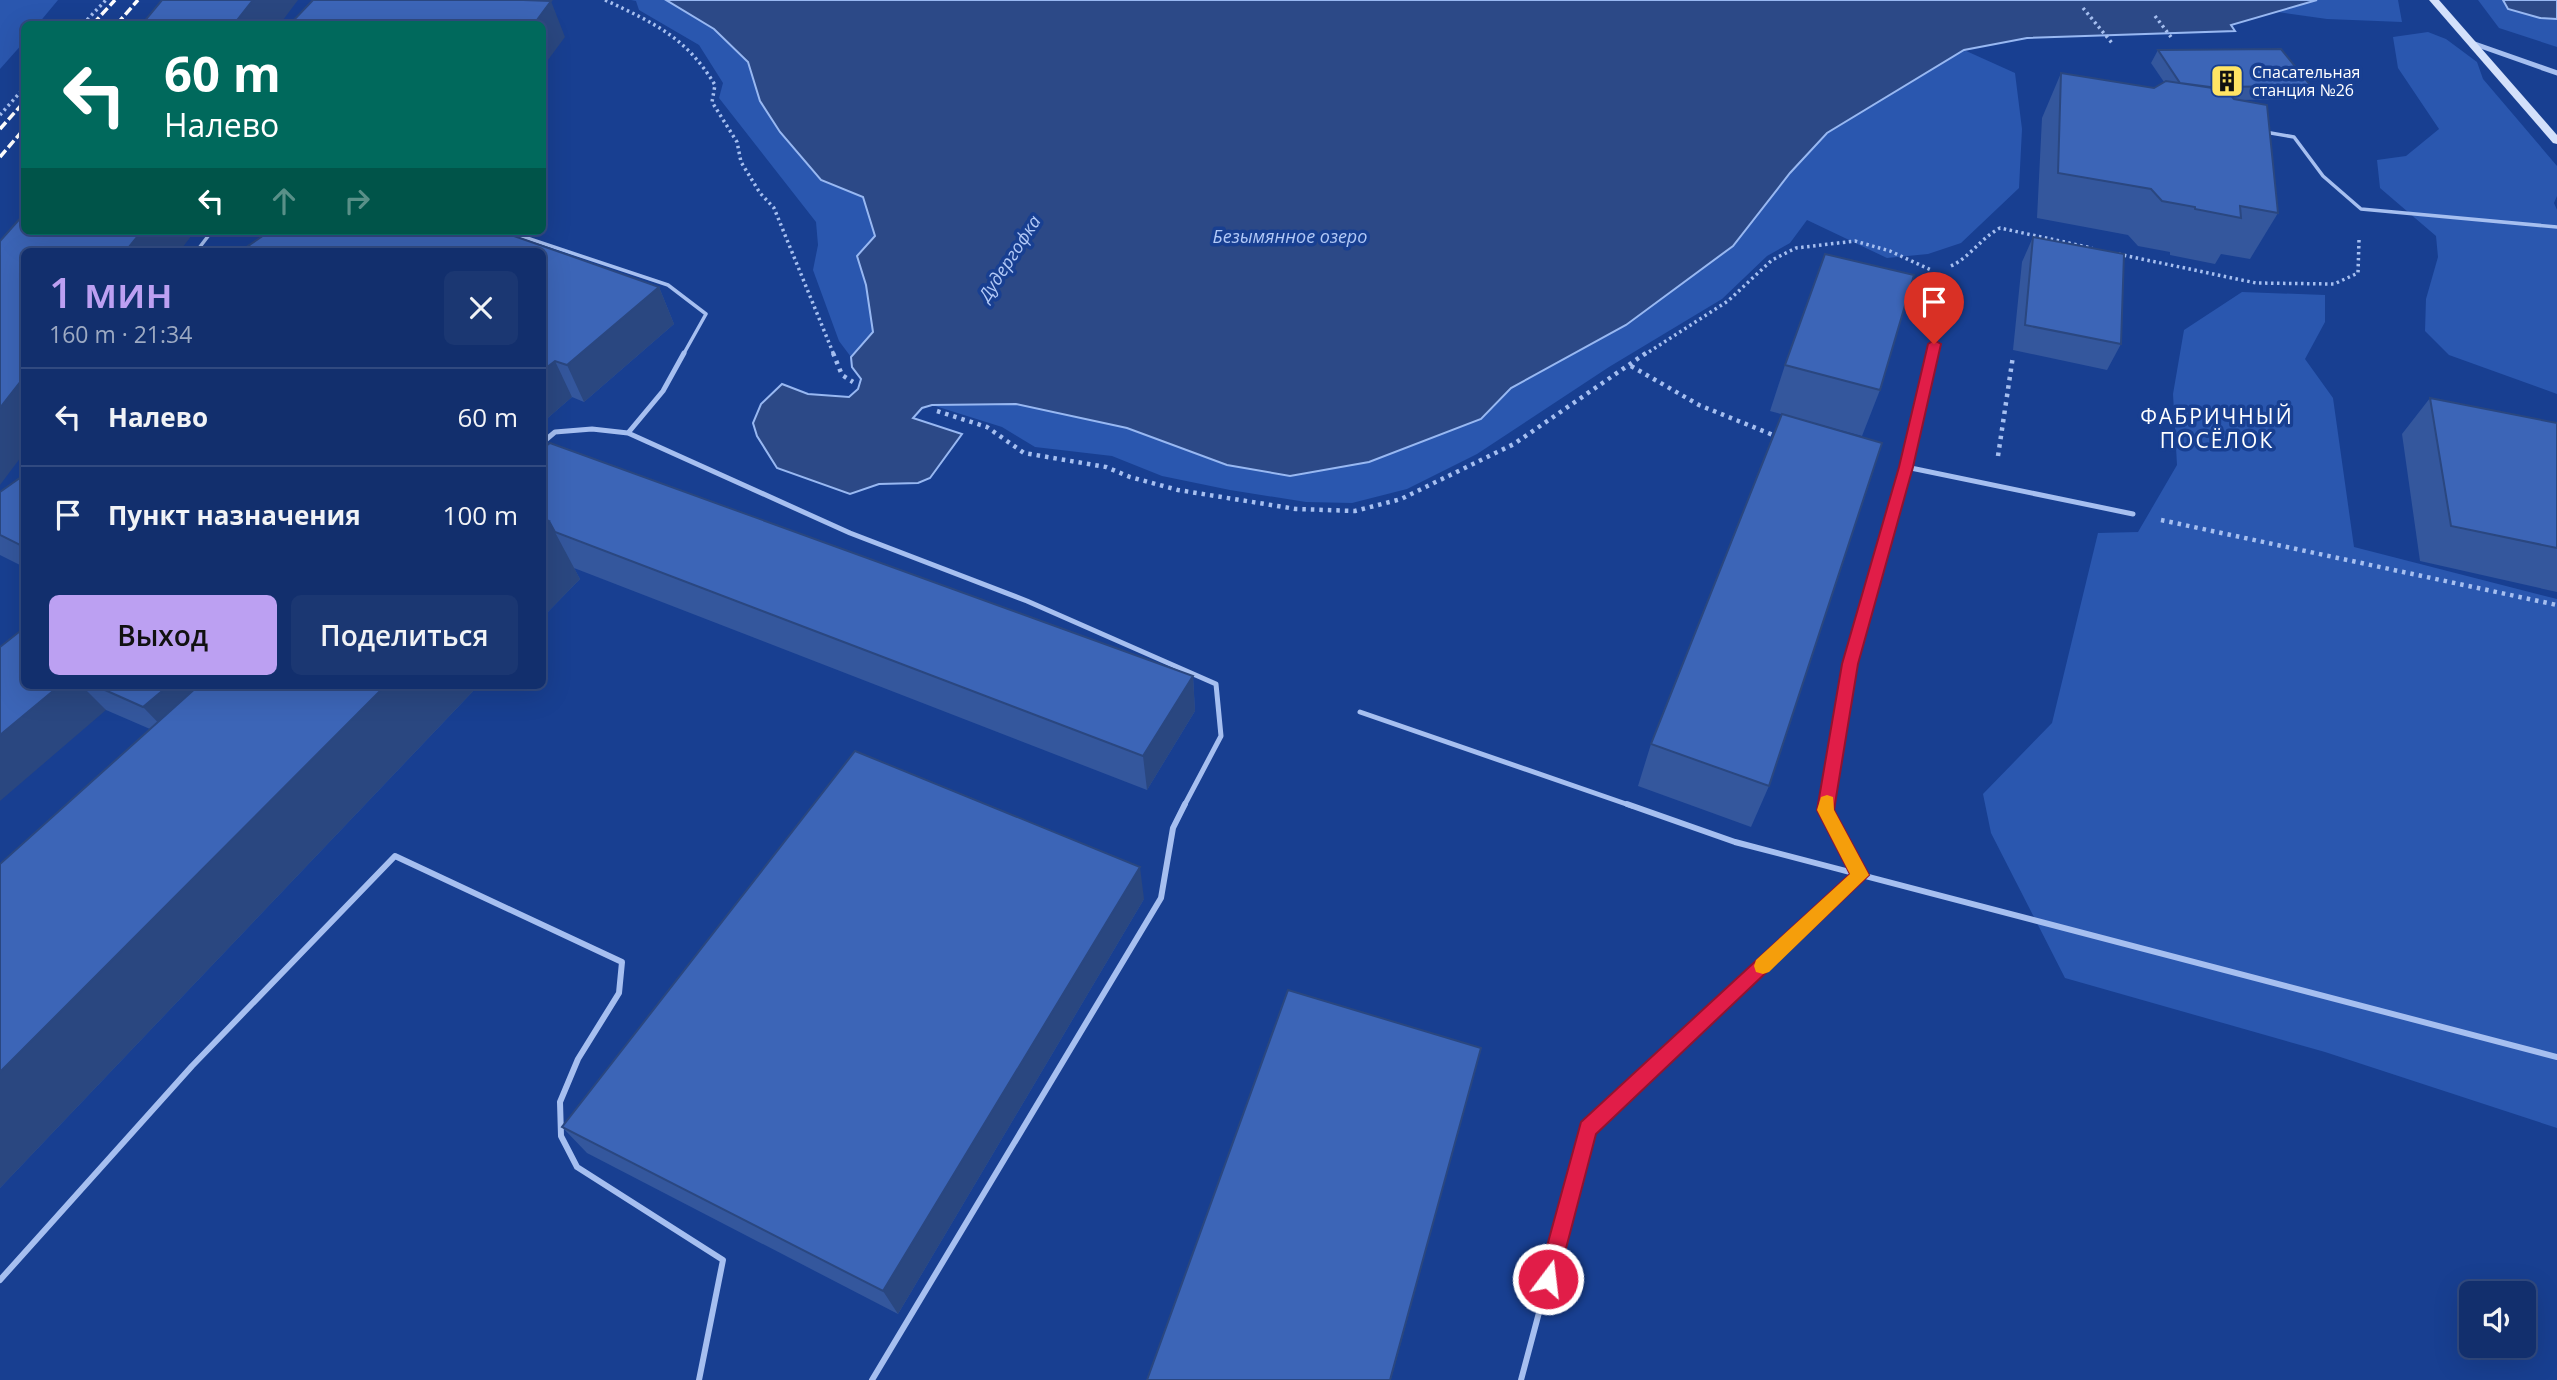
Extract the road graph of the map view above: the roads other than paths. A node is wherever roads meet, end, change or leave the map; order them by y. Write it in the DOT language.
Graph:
graph roads {
  1 [pos="2434,0"];
  2 [pos="2468,41"];
  3 [pos="2557,72"];
  4 [pos="2257,131"];
  5 [pos="2557,141"];
  6 [pos="2557,227"];
  7 [pos="518,235"];
  8 [pos="1946,296"];
  9 [pos="628,433"];
  10 [pos="546,440"];
  11 [pos="1906,467"];
  12 [pos="2133,514"];
  13 [pos="1360,712"];
  14 [pos="1860,875"];
  15 [pos="2557,1057"];
  16 [pos="0,1280"];
  17 [pos="699,1380"];
  18 [pos="872,1380"];
  19 [pos="1521,1380"];
  1 -- 2 [label="street"];
  2 -- 3 [label="street"];
  2 -- 5 [label="street"];
  4 -- 6 [label="lane"];
  7 -- 9 [label="lane"];
  8 -- 11 [label="lane"];
  9 -- 10 [label="lane"];
  9 -- 18 [label="lane"];
  11 -- 12 [label="lane"];
  11 -- 14 [label="lane"];
  13 -- 14 [label="lane"];
  14 -- 15 [label="lane"];
  14 -- 19 [label="lane"];
  16 -- 17 [label="lane"];
}
